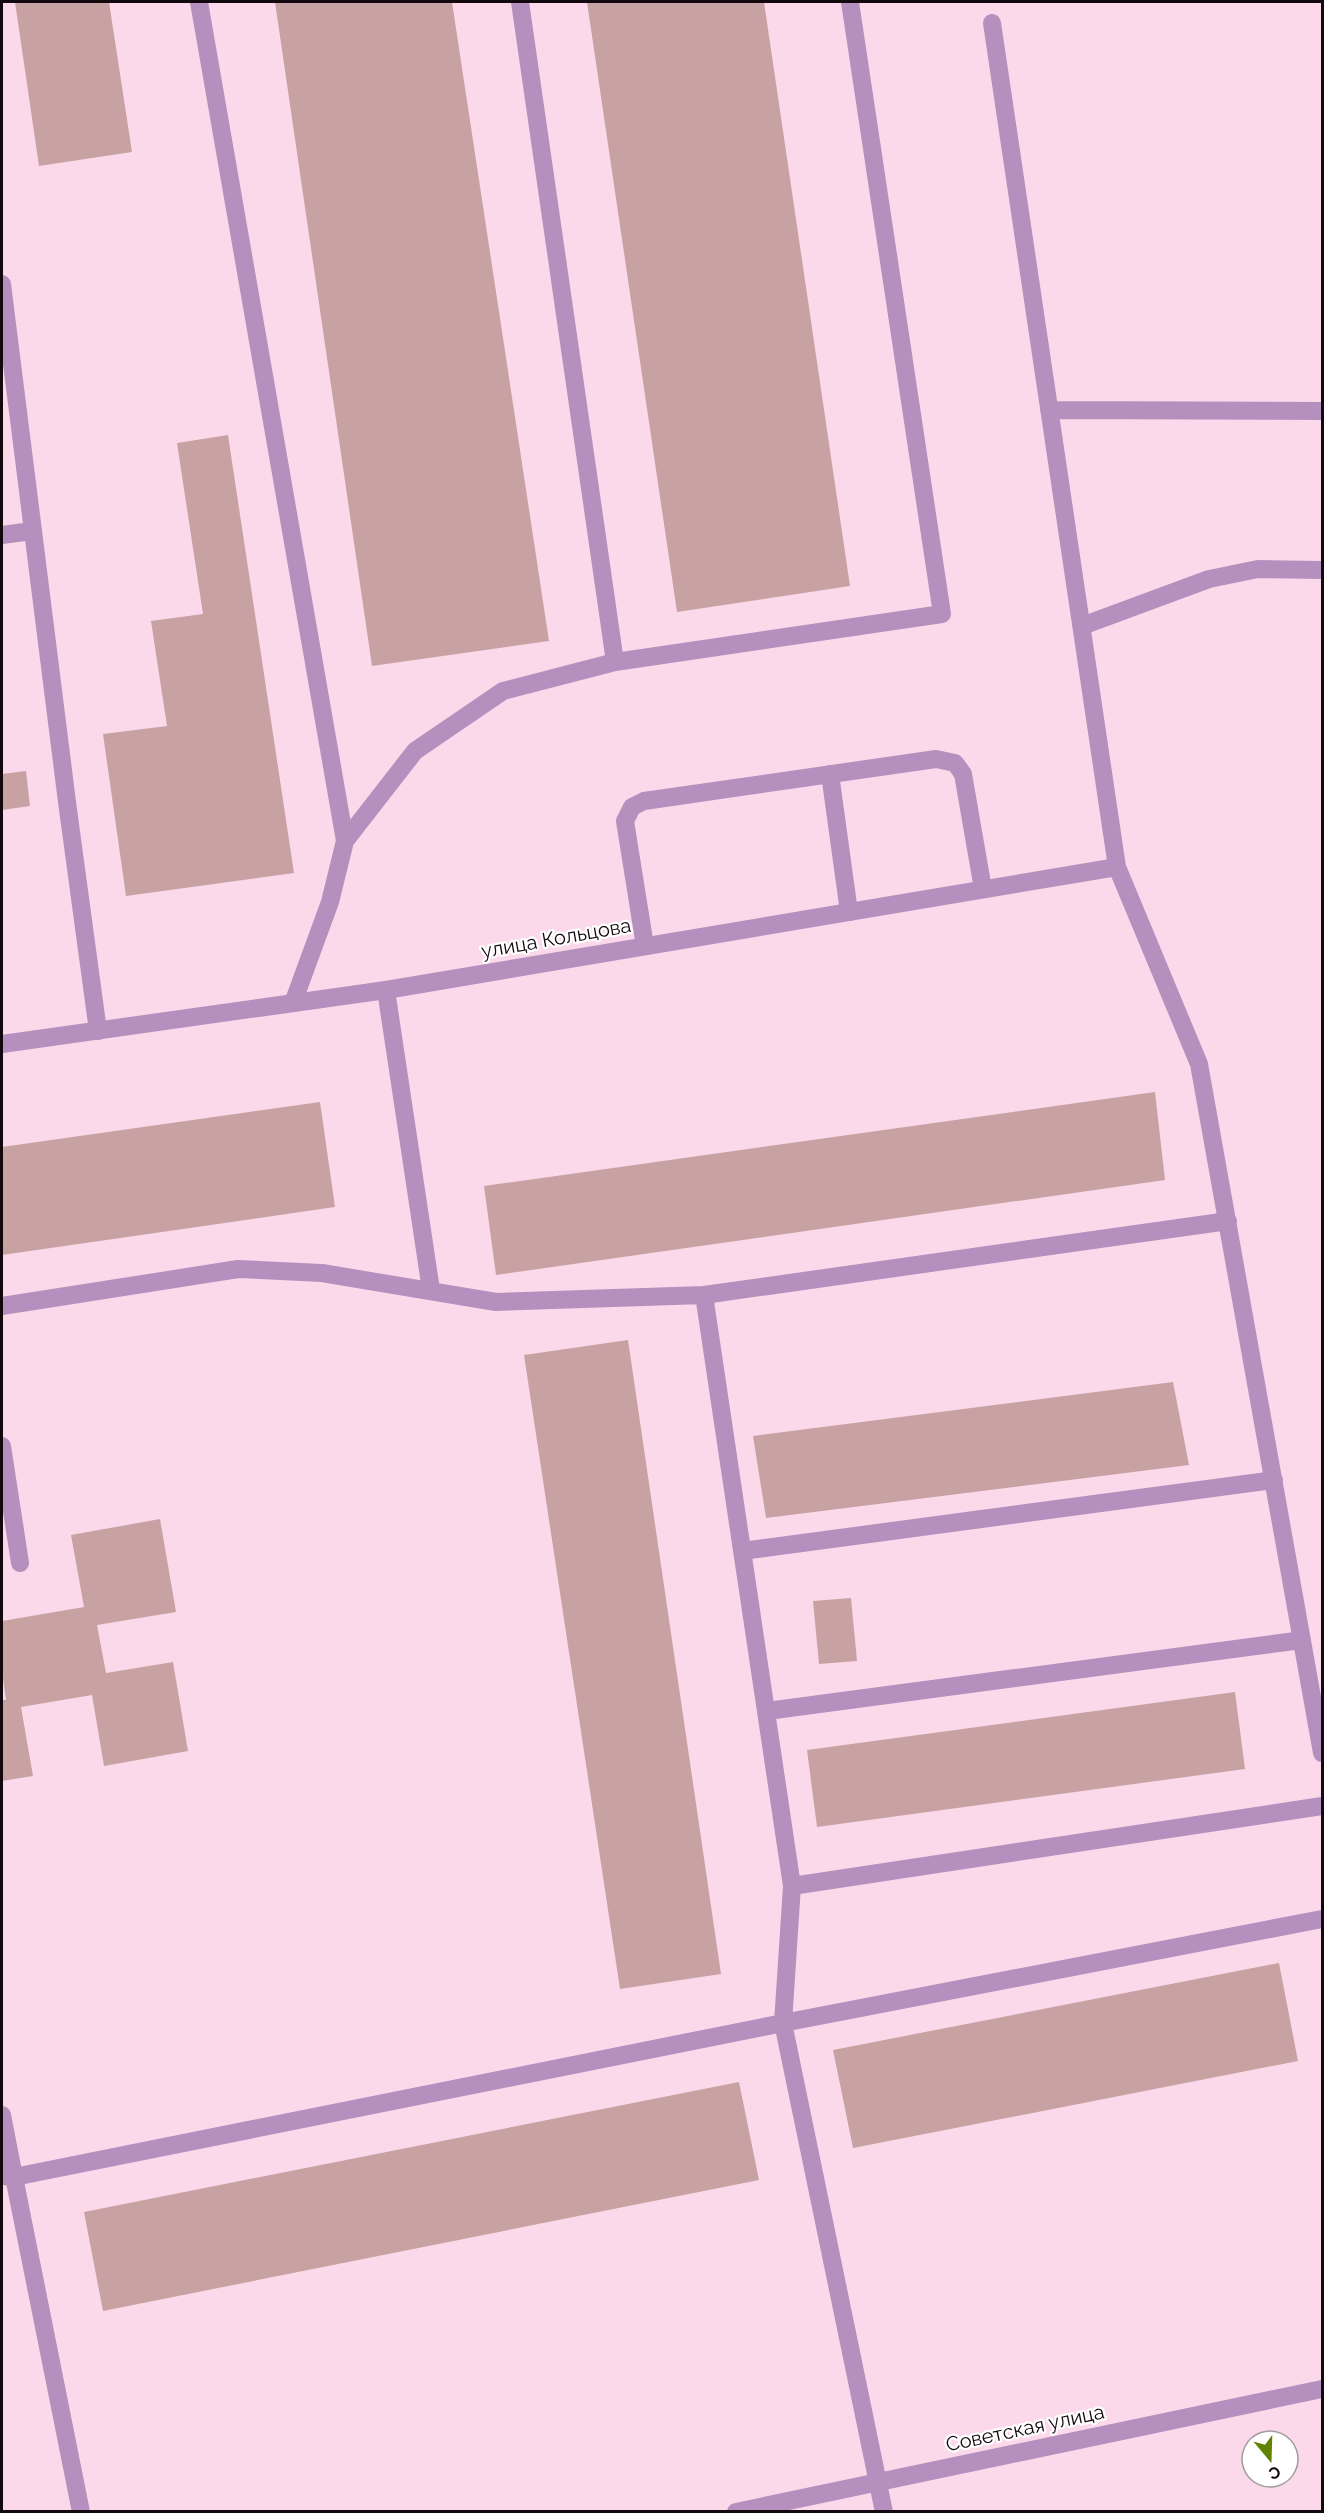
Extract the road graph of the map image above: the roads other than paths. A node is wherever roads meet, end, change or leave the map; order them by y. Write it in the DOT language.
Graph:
graph roads {
  1 [pos="199,2"];
  2 [pos="520,2"];
  3 [pos="850,2"];
  4 [pos="992,23"];
  5 [pos="2,284"];
  6 [pos="1049,410"];
  7 [pos="1323,411"];
  8 [pos="32,531"];
  9 [pos="2,535"];
  10 [pos="1323,570"];
  11 [pos="1082,626"];
  12 [pos="615,662"];
  13 [pos="830,774"];
  14 [pos="345,841"];
  15 [pos="1117,867"];
  16 [pos="983,889"];
  17 [pos="849,912"];
  18 [pos="645,946"];
  19 [pos="386,990"];
  20 [pos="293,1003"];
  21 [pos="98,1031"];
  22 [pos="2,1044"];
  23 [pos="1228,1221"];
  24 [pos="431,1290"];
  25 [pos="704,1295"];
  26 [pos="2,1306"];
  27 [pos="2,1446"];
  28 [pos="1274,1480"];
  29 [pos="742,1551"];
  30 [pos="20,1563"];
  31 [pos="1302,1640"];
  32 [pos="767,1711"];
  33 [pos="1323,1753"];
  34 [pos="1323,1806"];
  35 [pos="792,1886"];
  36 [pos="1323,1919"];
  37 [pos="783,2023"];
  38 [pos="2,2115"];
  39 [pos="8,2177"];
  40 [pos="1323,2389"];
  41 [pos="878,2482"];
  42 [pos="81,2511"];
  43 [pos="736,2511"];
  44 [pos="884,2511"];
  1 -- 14 [label="street"];
  2 -- 12 [label="street"];
  3 -- 12 [label="street"];
  4 -- 6 [label="street"];
  5 -- 8 [label="street"];
  6 -- 7 [label="street"];
  6 -- 11 [label="street"];
  8 -- 9 [label="street"];
  8 -- 21 [label="street"];
  10 -- 11 [label="street"];
  11 -- 15 [label="street"];
  12 -- 14 [label="street"];
  13 -- 16 [label="street"];
  13 -- 17 [label="street"];
  13 -- 18 [label="street"];
  14 -- 20 [label="street"];
  15 -- 16 [label="street, улица Кольцова"];
  15 -- 23 [label="street"];
  16 -- 17 [label="street, улица Кольцова"];
  17 -- 18 [label="street, улица Кольцова"];
  18 -- 19 [label="street, улица Кольцова"];
  19 -- 20 [label="street, улица Кольцова"];
  19 -- 24 [label="street"];
  20 -- 21 [label="street, улица Кольцова"];
  21 -- 22 [label="street, улица Кольцова"];
  23 -- 25 [label="street"];
  23 -- 28 [label="street"];
  24 -- 25 [label="street"];
  24 -- 26 [label="street"];
  25 -- 29 [label="street"];
  27 -- 30 [label="street"];
  28 -- 29 [label="street"];
  28 -- 31 [label="street"];
  29 -- 32 [label="street"];
  31 -- 32 [label="street"];
  31 -- 33 [label="street"];
  32 -- 35 [label="street"];
  34 -- 35 [label="street"];
  35 -- 37 [label="street"];
  36 -- 37 [label="street"];
  37 -- 39 [label="street"];
  37 -- 41 [label="street"];
  38 -- 39 [label="street"];
  39 -- 42 [label="street"];
  40 -- 41 [label="street, Советская улица"];
  41 -- 43 [label="street, Советская улица"];
  41 -- 44 [label="street"];
}
